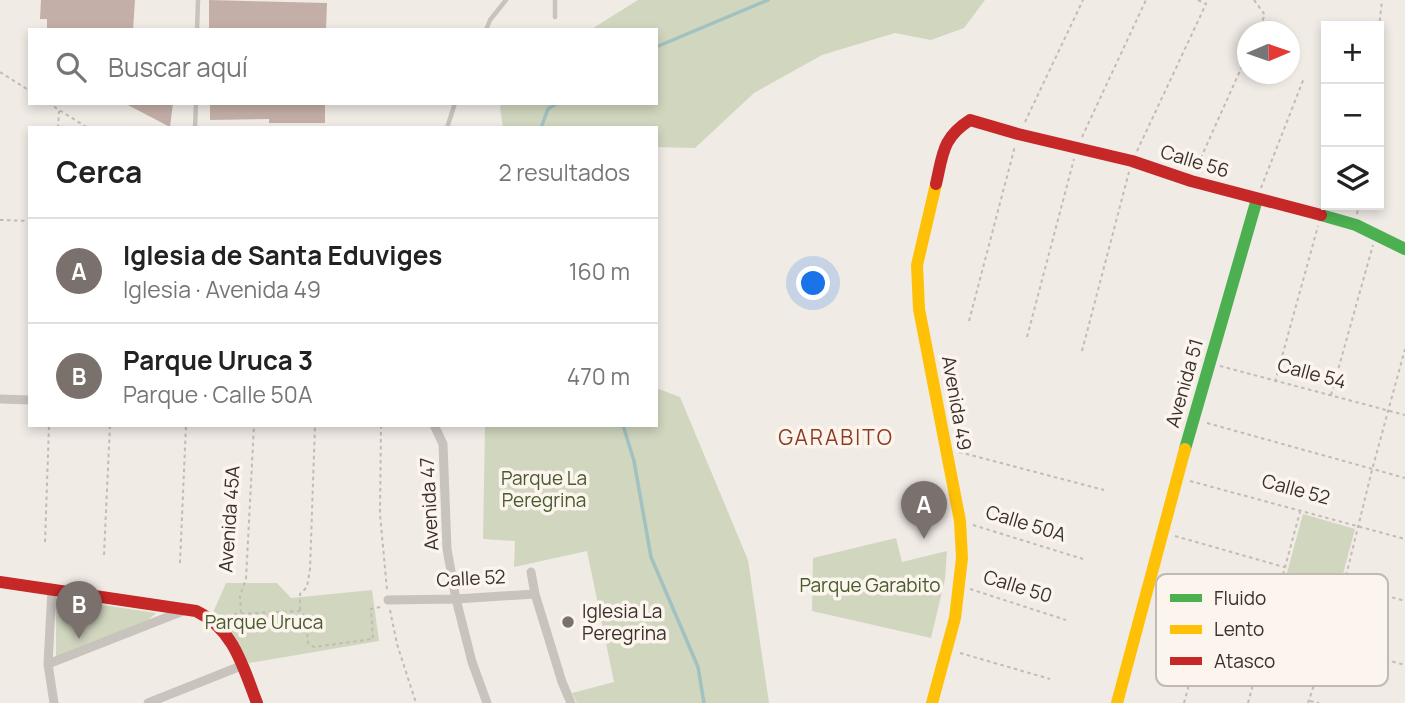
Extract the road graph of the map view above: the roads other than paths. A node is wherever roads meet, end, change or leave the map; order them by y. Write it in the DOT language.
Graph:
graph roads {
  1 [pos="198,0"];
  2 [pos="506,0"];
  3 [pos="555,0"];
  4 [pos="555,17"];
  5 [pos="197,28"];
  6 [pos="487,28"];
  7 [pos="195,105"];
  8 [pos="454,105"];
  9 [pos="971,120"];
  10 [pos="195,126"];
  11 [pos="448,126"];
  12 [pos="1257,199"];
  13 [pos="1405,249"];
  14 [pos="0,398"];
  15 [pos="28,400"];
  16 [pos="435,427"];
  17 [pos="531,572"];
  18 [pos="0,583"];
  19 [pos="51,589"];
  20 [pos="534,594"];
  21 [pos="456,599"];
  22 [pos="389,603"];
  23 [pos="185,610"];
  24 [pos="48,664"];
  25 [pos="241,666"];
  26 [pos="54,703"];
  27 [pos="148,703"];
  28 [pos="257,703"];
  29 [pos="487,703"];
  30 [pos="571,703"];
  31 [pos="932,703"];
  32 [pos="1117,703"];
  1 -- 5 [label="lane"];
  2 -- 6 [label="lane"];
  3 -- 4 [label="lane"];
  7 -- 10 [label="lane"];
  8 -- 11 [label="lane"];
  9 -- 12 [label="street, Calle 56"];
  9 -- 31 [label="street, Avenida 49"];
  12 -- 13 [label="street, Calle 56"];
  12 -- 32 [label="street, Avenida 51"];
  14 -- 15 [label="street"];
  16 -- 21 [label="street, Avenida 47"];
  17 -- 20 [label="street, Calle 52"];
  18 -- 19 [label="street"];
  19 -- 23 [label="street"];
  19 -- 24 [label="street"];
  20 -- 21 [label="street, Calle 52"];
  20 -- 30 [label="street"];
  21 -- 22 [label="street, Calle 52"];
  21 -- 29 [label="street, Avenida 47"];
  23 -- 24 [label="street"];
  23 -- 25 [label="street"];
  24 -- 26 [label="street"];
  25 -- 27 [label="street"];
  25 -- 28 [label="street"];
}
